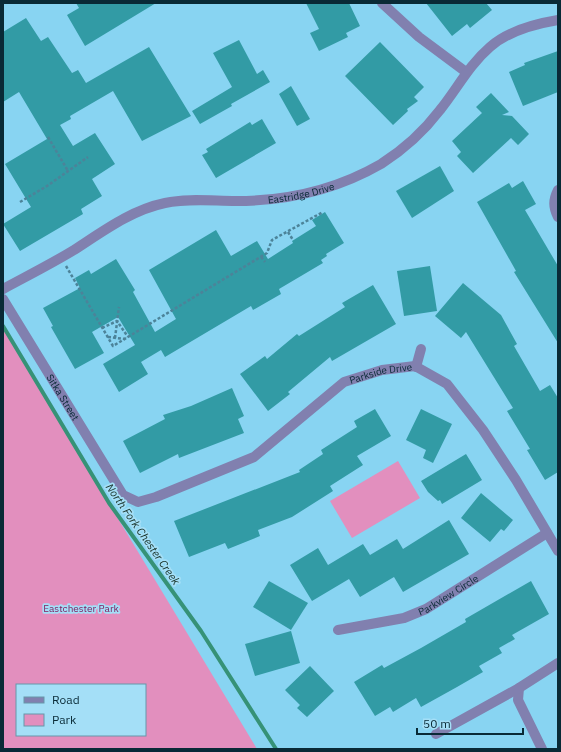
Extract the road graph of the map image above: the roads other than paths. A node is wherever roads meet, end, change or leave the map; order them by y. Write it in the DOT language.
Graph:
graph roads {
  1 [pos="382,3"];
  2 [pos="558,20"];
  3 [pos="466,72"];
  4 [pos="558,190"];
  5 [pos="558,217"];
  6 [pos="3,289"];
  7 [pos="3,299"];
  8 [pos="421,349"];
  9 [pos="416,367"];
  10 [pos="123,495"];
  11 [pos="547,533"];
  12 [pos="558,551"];
  13 [pos="338,630"];
  14 [pos="558,663"];
  15 [pos="519,688"];
  16 [pos="436,734"];
  17 [pos="542,749"];
  1 -- 3 [label="street"];
  2 -- 3 [label="street, Eastridge Drive"];
  3 -- 6 [label="street, Eastridge Drive"];
  4 -- 5 [label="street"];
  7 -- 10 [label="street, Sitka Street"];
  8 -- 9 [label="street"];
  9 -- 10 [label="street, Parkside Drive"];
  9 -- 11 [label="street, Parkside Drive"];
  11 -- 12 [label="street, Parkside Drive"];
  11 -- 13 [label="street, Parkview Circle"];
  14 -- 15 [label="street"];
  15 -- 16 [label="street"];
  15 -- 17 [label="street"];
}
